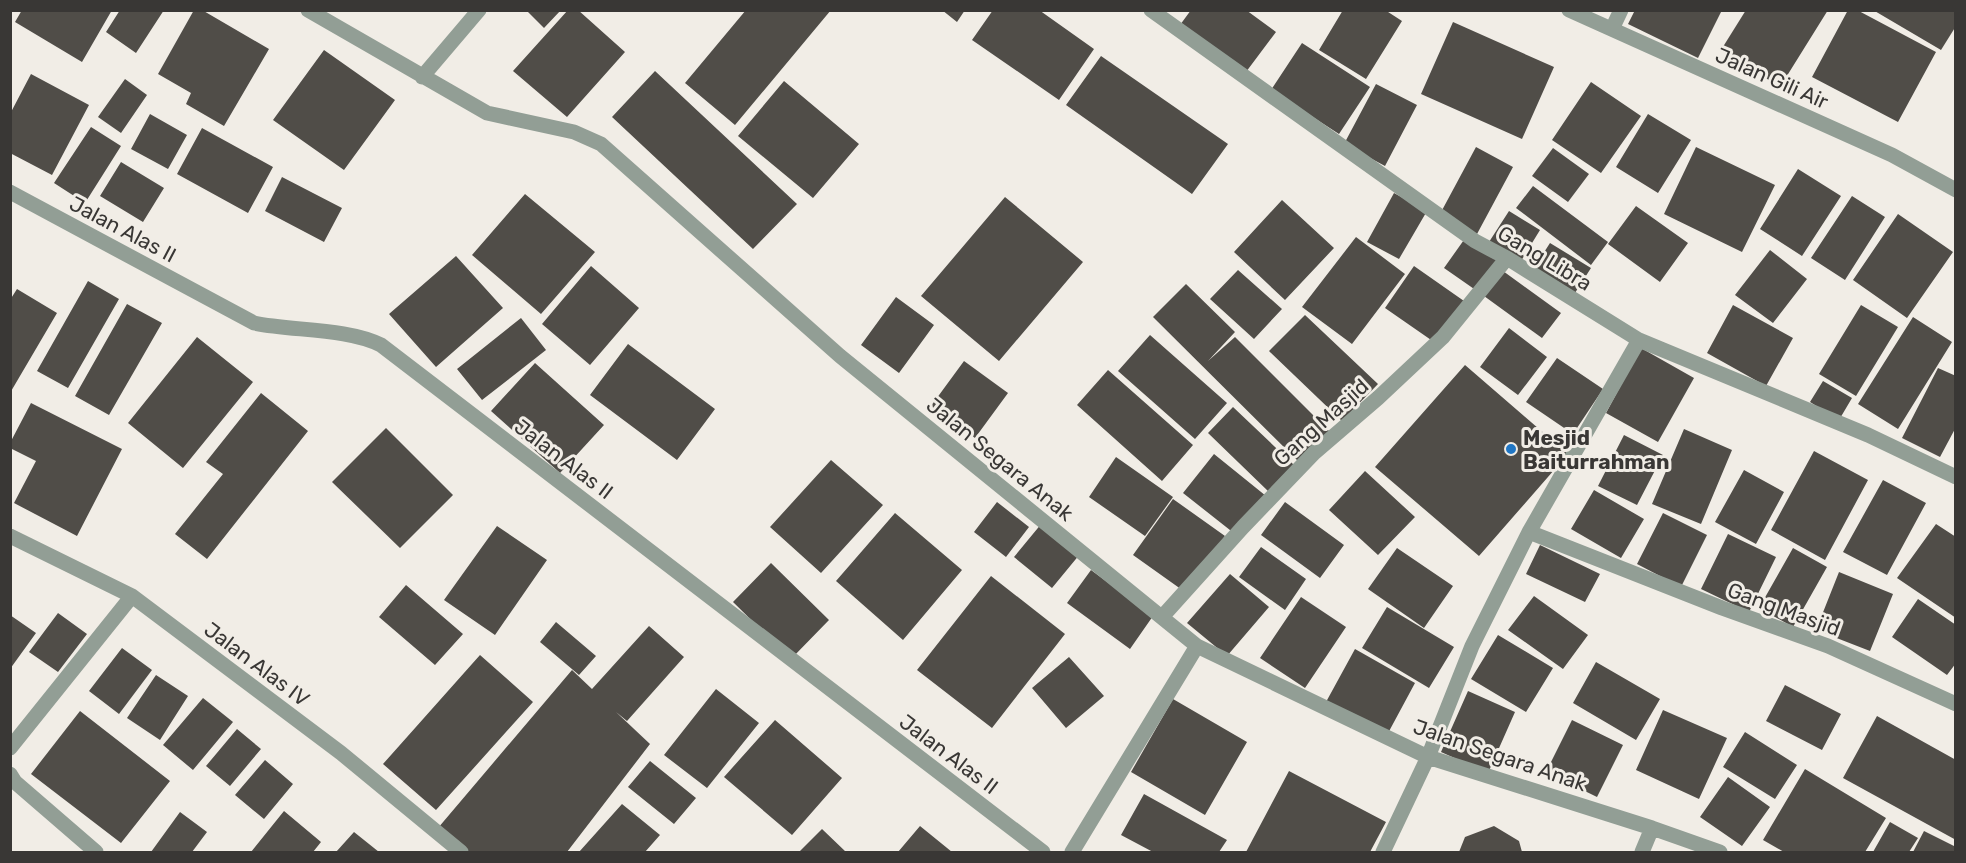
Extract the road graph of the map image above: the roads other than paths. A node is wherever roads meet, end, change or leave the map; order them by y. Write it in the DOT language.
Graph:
graph roads {
  1 [pos="308,10"];
  2 [pos="479,10"];
  3 [pos="1151,10"];
  4 [pos="1569,10"];
  5 [pos="1621,10"];
  6 [pos="1612,29"];
  7 [pos="422,77"];
  8 [pos="1956,190"];
  9 [pos="10,192"];
  10 [pos="1507,258"];
  11 [pos="1639,340"];
  12 [pos="1956,477"];
  13 [pos="1529,532"];
  14 [pos="10,536"];
  15 [pos="132,596"];
  16 [pos="1162,617"];
  17 [pos="1197,646"];
  18 [pos="1956,704"];
  19 [pos="10,748"];
  20 [pos="1428,757"];
  21 [pos="10,774"];
  22 [pos="1652,828"];
  23 [pos="96,852"];
  24 [pos="461,852"];
  25 [pos="1043,852"];
  26 [pos="1072,852"];
  27 [pos="1383,852"];
  28 [pos="1642,852"];
  29 [pos="1720,852"];
  1 -- 7 [label="street, Jalan Segara Anak"];
  2 -- 7 [label="street"];
  3 -- 10 [label="street, Gang Libra"];
  4 -- 6 [label="street, Jalan Gili Air"];
  5 -- 6 [label="street"];
  6 -- 8 [label="street, Jalan Gili Air"];
  7 -- 16 [label="street, Jalan Segara Anak"];
  9 -- 25 [label="street, Jalan Alas II"];
  10 -- 11 [label="street, Gang Libra"];
  10 -- 16 [label="street, Gang Masjid"];
  11 -- 12 [label="street, Gang Libra"];
  11 -- 13 [label="street"];
  13 -- 18 [label="street, Gang Masjid"];
  13 -- 20 [label="street"];
  14 -- 15 [label="street, Jalan Alas IV"];
  15 -- 19 [label="street"];
  15 -- 24 [label="street, Jalan Alas IV"];
  16 -- 17 [label="street, Jalan Segara Anak"];
  17 -- 20 [label="street, Jalan Segara Anak"];
  17 -- 26 [label="street"];
  20 -- 22 [label="street, Jalan Segara Anak"];
  20 -- 27 [label="street"];
  21 -- 23 [label="street"];
  22 -- 28 [label="street"];
  22 -- 29 [label="street, Jalan Segara Anak"];
}
